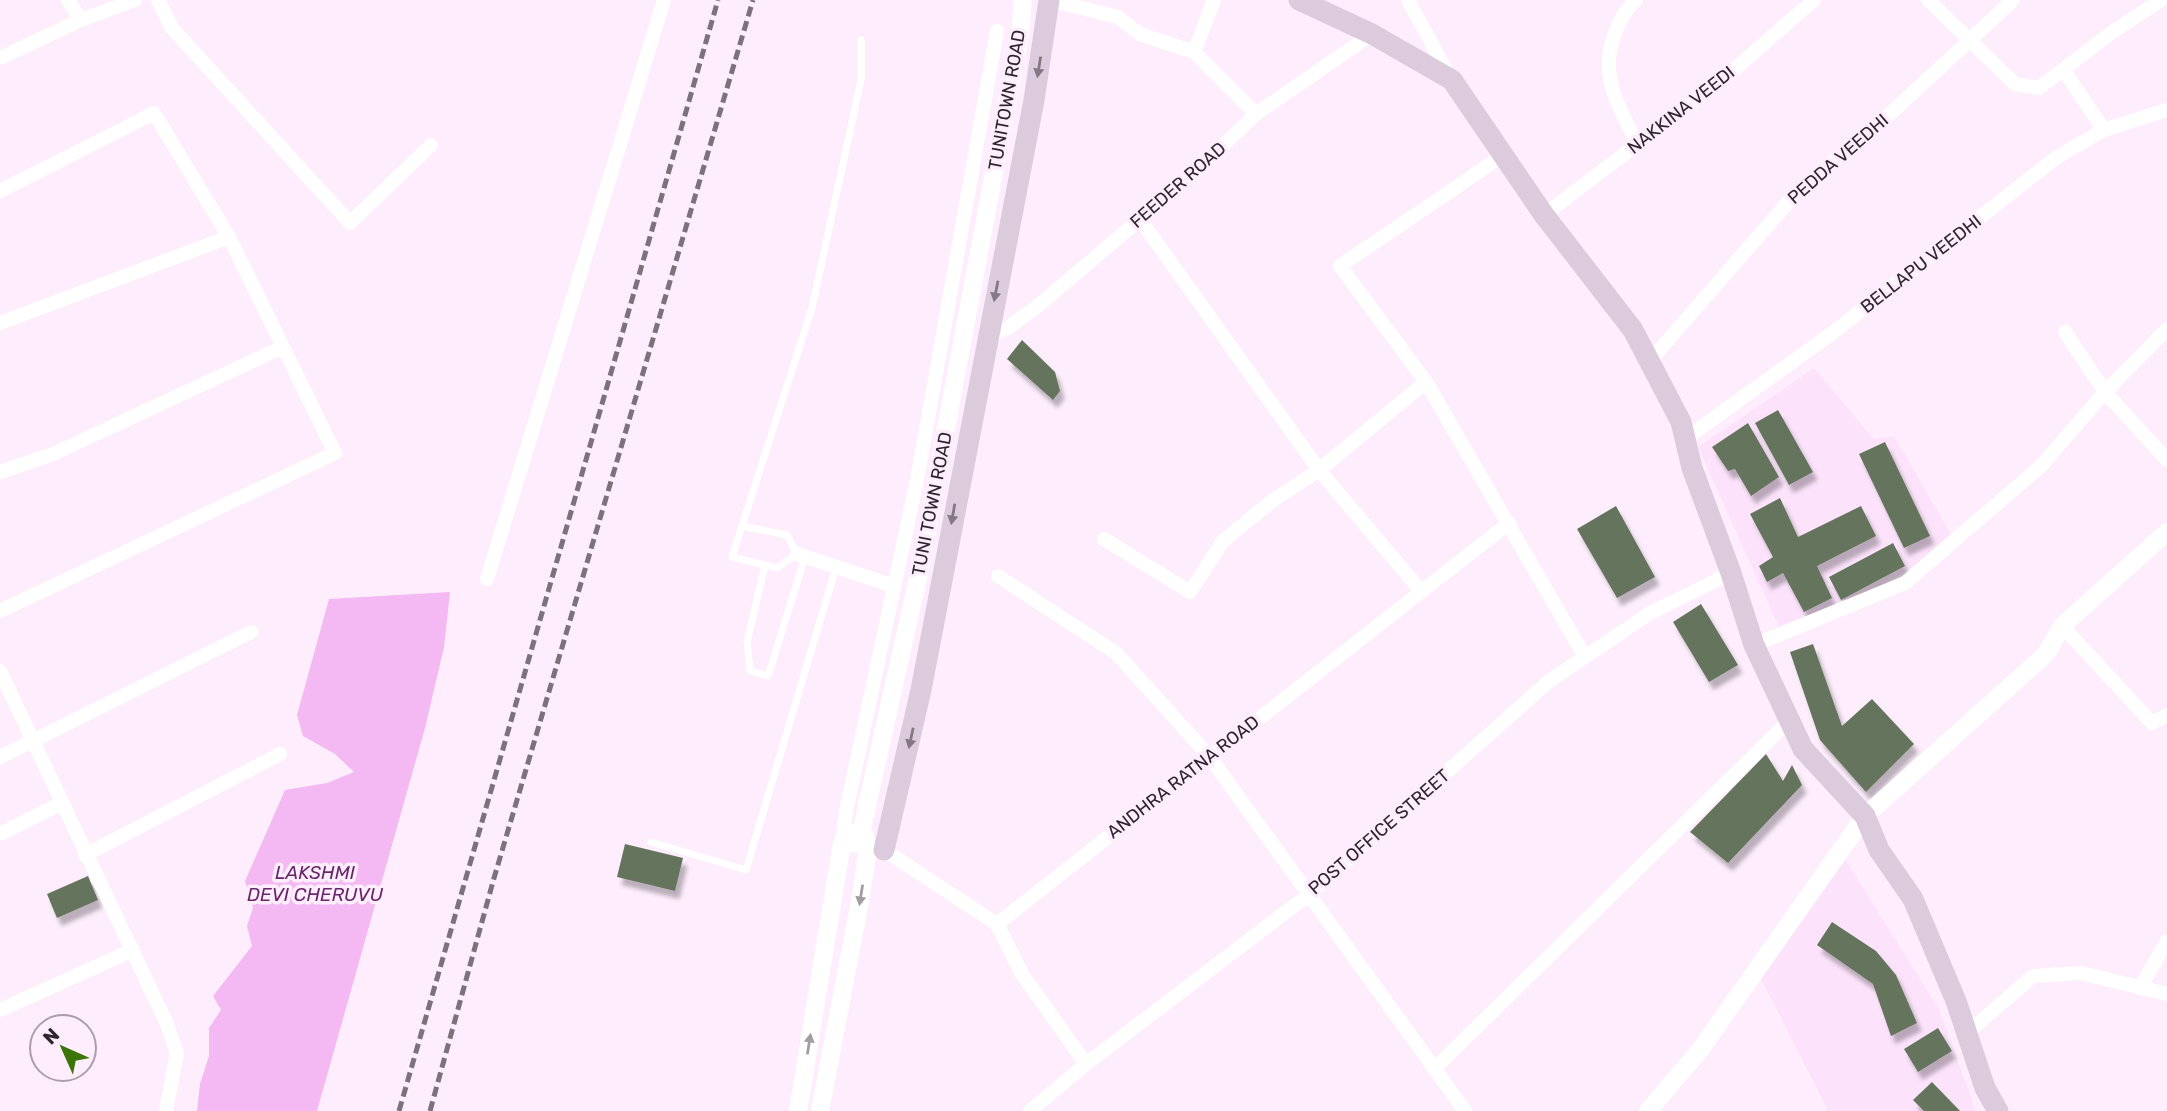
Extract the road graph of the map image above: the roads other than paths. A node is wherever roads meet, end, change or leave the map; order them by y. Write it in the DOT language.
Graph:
graph roads {
  1 [pos="68,0"];
  2 [pos="135,0"];
  3 [pos="158,0"];
  4 [pos="664,0"];
  5 [pos="1023,0"];
  6 [pos="1050,0"];
  7 [pos="1214,0"];
  8 [pos="1299,0"];
  9 [pos="1408,0"];
  10 [pos="1636,0"];
  11 [pos="1814,0"];
  12 [pos="1928,0"];
  13 [pos="2013,0"];
  14 [pos="2161,0"];
  15 [pos="81,20"];
  16 [pos="997,30"];
  17 [pos="1372,34"];
  18 [pos="861,40"];
  19 [pos="1970,40"];
  20 [pos="1194,52"];
  21 [pos="0,58"];
  22 [pos="2064,71"];
  23 [pos="1452,80"];
  24 [pos="2167,110"];
  25 [pos="1256,114"];
  26 [pos="2104,130"];
  27 [pos="1638,144"];
  28 [pos="431,145"];
  29 [pos="1505,154"];
  30 [pos="0,191"];
  31 [pos="989,199"];
  32 [pos="1544,215"];
  33 [pos="1139,218"];
  34 [pos="229,237"];
  35 [pos="0,323"];
  36 [pos="2167,329"];
  37 [pos="2065,332"];
  38 [pos="986,338"];
  39 [pos="283,347"];
  40 [pos="1649,362"];
  41 [pos="1426,382"];
  42 [pos="2105,392"];
  43 [pos="1685,439"];
  44 [pos="2167,460"];
  45 [pos="1320,470"];
  46 [pos="0,472"];
  47 [pos="1509,523"];
  48 [pos="742,526"];
  49 [pos="2167,532"];
  50 [pos="1104,539"];
  51 [pos="801,556"];
  52 [pos="765,565"];
  53 [pos="836,567"];
  54 [pos="1731,573"];
  55 [pos="998,576"];
  56 [pos="486,579"];
  57 [pos="894,586"];
  58 [pos="1420,590"];
  59 [pos="0,611"];
  60 [pos="2062,626"];
  61 [pos="251,632"];
  62 [pos="1754,645"];
  63 [pos="1585,657"];
  64 [pos="0,671"];
  65 [pos="2167,715"];
  66 [pos="1790,720"];
  67 [pos="32,741"];
  68 [pos="281,754"];
  69 [pos="1209,756"];
  70 [pos="0,757"];
  71 [pos="62,803"];
  72 [pos="1865,816"];
  73 [pos="862,828"];
  74 [pos="0,834"];
  75 [pos="651,842"];
  76 [pos="842,843"];
  77 [pos="876,849"];
  78 [pos="85,855"];
  79 [pos="1307,896"];
  80 [pos="997,924"];
  81 [pos="2167,941"];
  82 [pos="133,950"];
  83 [pos="2140,988"];
  84 [pos="2167,994"];
  85 [pos="0,1010"];
  86 [pos="1967,1033"];
  87 [pos="1086,1063"];
  88 [pos="1435,1068"];
  89 [pos="1032,1108"];
  90 [pos="166,1111"];
  91 [pos="798,1111"];
  92 [pos="820,1111"];
  93 [pos="1465,1111"];
  94 [pos="1648,1111"];
  95 [pos="1998,1111"];
  1 -- 15 [label="street"];
  2 -- 15 [label="street"];
  3 -- 28 [label="street"];
  4 -- 56 [label="street"];
  5 -- 31 [label="street, TUNITOWN ROAD"];
  6 -- 20 [label="street"];
  6 -- 38 [label="main road, one-way"];
  7 -- 20 [label="street"];
  8 -- 17 [label="main road"];
  9 -- 23 [label="street"];
  10 -- 27 [label="street"];
  11 -- 27 [label="street, NAKKINA VEEDI"];
  12 -- 19 [label="street"];
  13 -- 19 [label="street, PEDDA VEEDHI"];
  14 -- 22 [label="street"];
  15 -- 21 [label="street"];
  16 -- 57 [label="street"];
  17 -- 23 [label="main road"];
  17 -- 25 [label="street, FEEDER ROAD"];
  18 -- 48 [label="lane"];
  19 -- 22 [label="street"];
  19 -- 40 [label="street, PEDDA VEEDHI"];
  20 -- 25 [label="street"];
  22 -- 26 [label="street"];
  23 -- 29 [label="main road"];
  24 -- 26 [label="street, BELLAPU VEEDHI"];
  25 -- 33 [label="street, FEEDER ROAD"];
  26 -- 43 [label="street, BELLAPU VEEDHI"];
  27 -- 32 [label="street, NAKKINA VEEDI"];
  29 -- 32 [label="main road"];
  29 -- 41 [label="street"];
  30 -- 34 [label="street"];
  31 -- 73 [label="street, TUNI TOWN ROAD"];
  32 -- 40 [label="main road"];
  33 -- 38 [label="street, FEEDER ROAD"];
  33 -- 45 [label="street"];
  34 -- 35 [label="street"];
  34 -- 39 [label="street"];
  36 -- 42 [label="street"];
  37 -- 42 [label="street"];
  38 -- 77 [label="main road, one-way"];
  39 -- 46 [label="street"];
  39 -- 59 [label="street"];
  40 -- 43 [label="main road"];
  41 -- 45 [label="street"];
  41 -- 47 [label="street"];
  42 -- 44 [label="street"];
  42 -- 62 [label="street"];
  43 -- 54 [label="main road"];
  45 -- 50 [label="street"];
  45 -- 58 [label="street"];
  47 -- 58 [label="street, ANDHRA RATNA ROAD"];
  47 -- 63 [label="street"];
  48 -- 51 [label="lane"];
  48 -- 52 [label="lane"];
  49 -- 60 [label="street"];
  51 -- 52 [label="lane"];
  51 -- 52 [label="lane"];
  51 -- 53 [label="street"];
  53 -- 57 [label="street"];
  53 -- 75 [label="lane"];
  54 -- 62 [label="main road"];
  54 -- 63 [label="street, POST OFFICE STREET"];
  55 -- 69 [label="street"];
  57 -- 76 [label="street"];
  58 -- 69 [label="street, ANDHRA RATNA ROAD"];
  60 -- 65 [label="street"];
  60 -- 72 [label="street"];
  61 -- 67 [label="street"];
  62 -- 66 [label="main road"];
  63 -- 79 [label="street, POST OFFICE STREET"];
  64 -- 67 [label="street"];
  66 -- 72 [label="main road"];
  66 -- 88 [label="street"];
  67 -- 70 [label="street"];
  67 -- 71 [label="street"];
  68 -- 78 [label="street"];
  69 -- 79 [label="street"];
  69 -- 80 [label="street, ANDHRA RATNA ROAD"];
  71 -- 74 [label="street"];
  71 -- 78 [label="street"];
  72 -- 86 [label="main road"];
  72 -- 94 [label="street"];
  73 -- 76 [label="street"];
  73 -- 77 [label="street"];
  76 -- 77 [label="street"];
  91 -- 76 [label="street, one-way"];
  77 -- 80 [label="street"];
  77 -- 92 [label="street, one-way"];
  78 -- 82 [label="street"];
  79 -- 87 [label="street, POST OFFICE STREET"];
  79 -- 88 [label="street"];
  80 -- 87 [label="street"];
  81 -- 83 [label="street"];
  82 -- 85 [label="street"];
  82 -- 90 [label="street"];
  83 -- 84 [label="street"];
  83 -- 86 [label="street"];
  86 -- 95 [label="main road"];
  87 -- 89 [label="street, POST OFFICE STREET"];
  88 -- 93 [label="street"];
}
